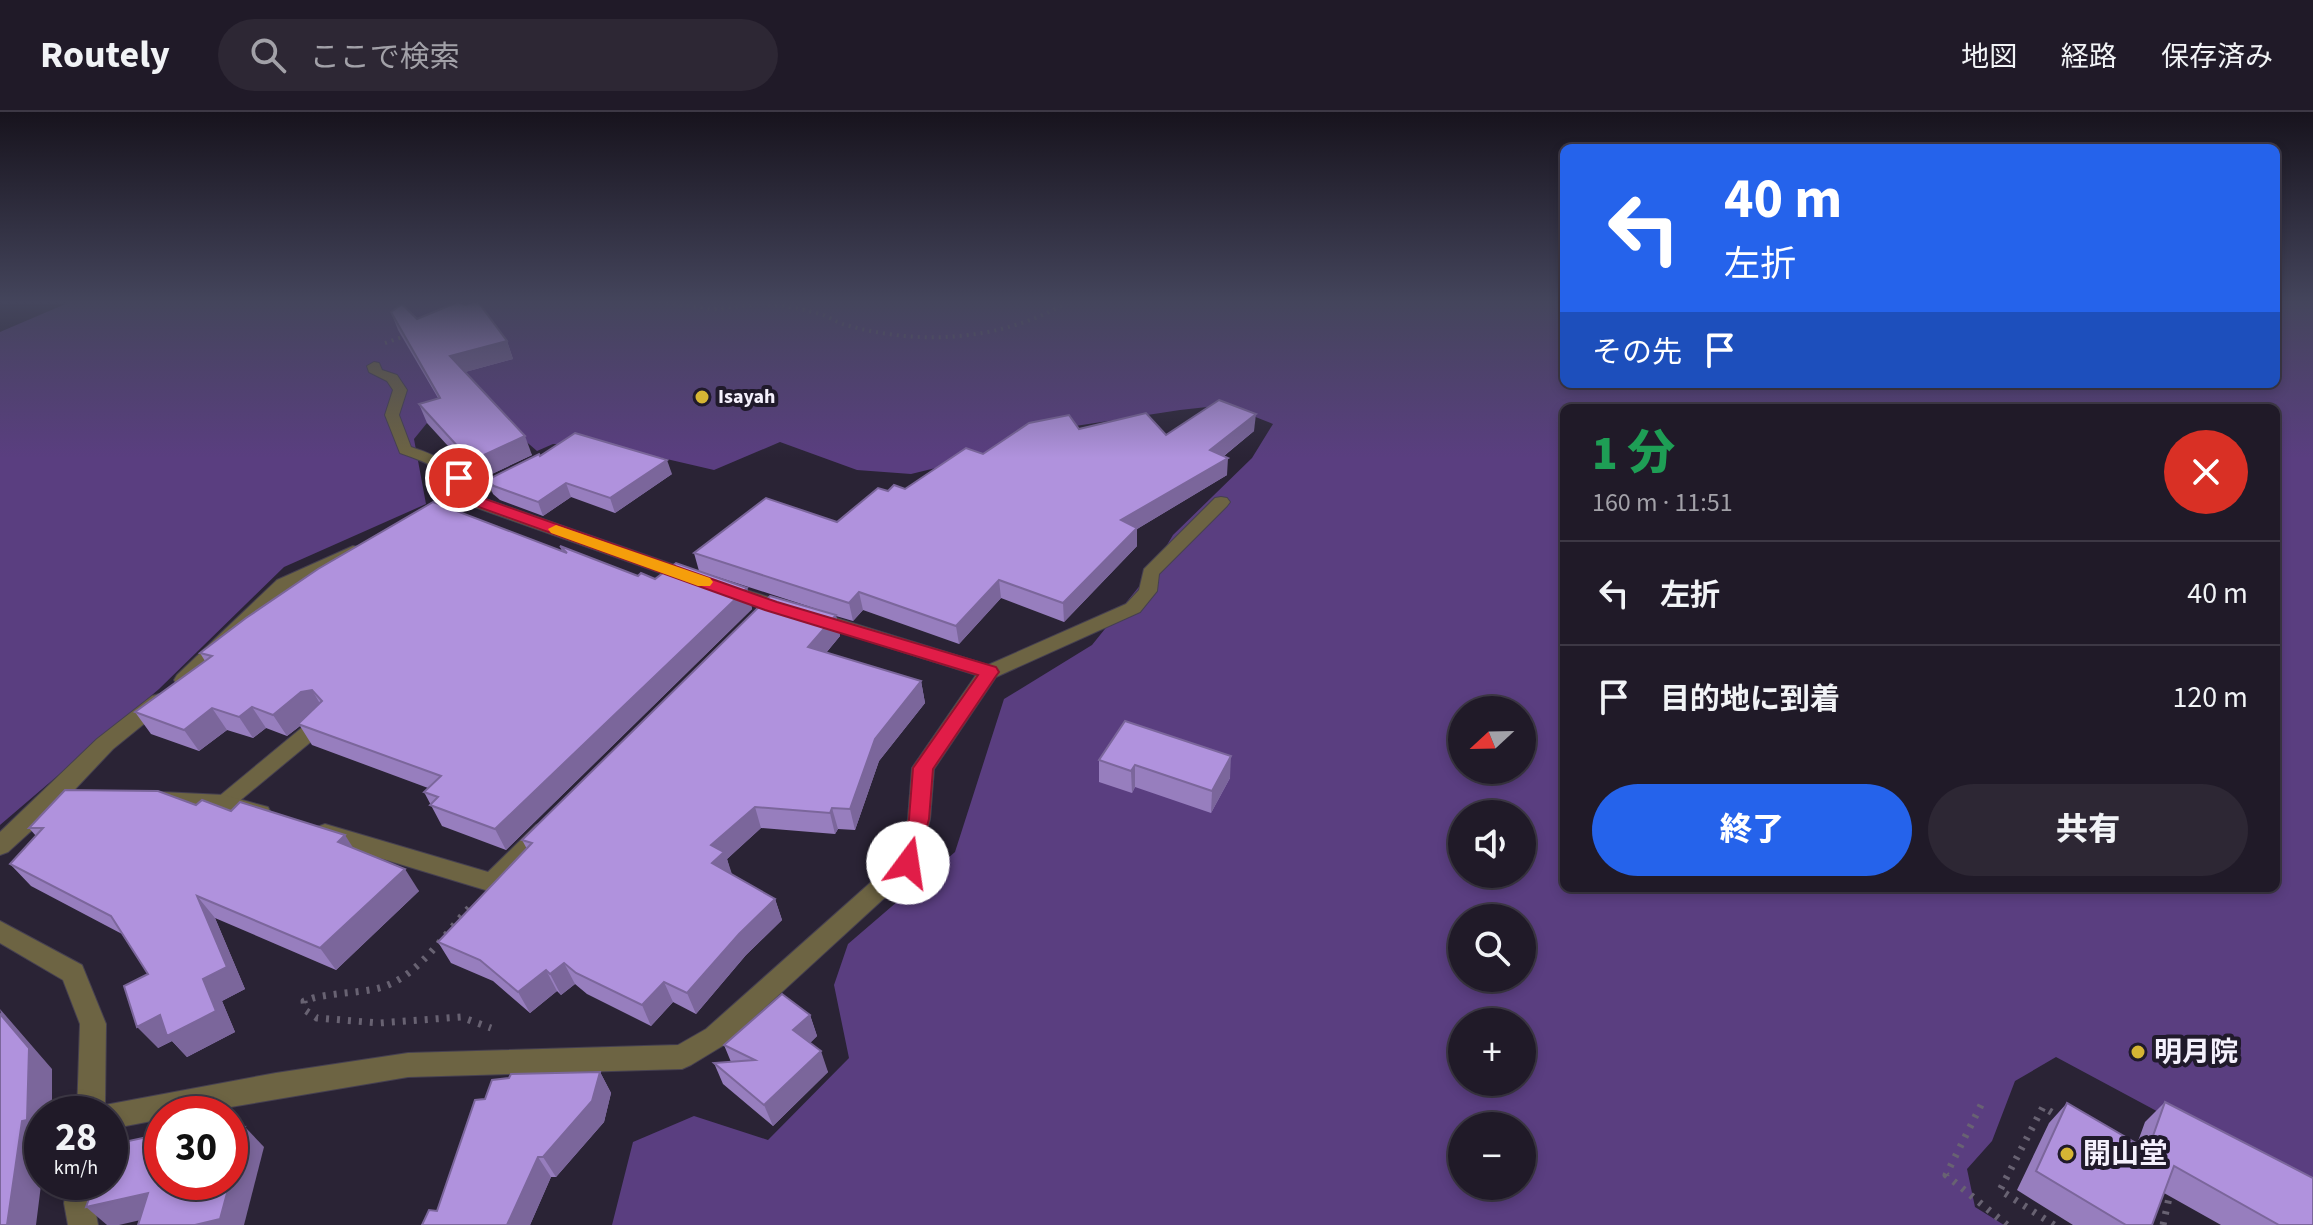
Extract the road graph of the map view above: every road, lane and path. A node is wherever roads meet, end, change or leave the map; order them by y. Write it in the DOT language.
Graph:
graph roads {
  1 [pos="373,354"];
  2 [pos="374,366"];
  3 [pos="533,464"];
  4 [pos="467,498"];
  5 [pos="1221,502"];
  6 [pos="405,527"];
  7 [pos="368,544"];
  8 [pos="989,672"];
  9 [pos="323,721"];
  10 [pos="55,796"];
  11 [pos="86,798"];
  12 [pos="132,799"];
  13 [pos="224,803"];
  14 [pos="559,817"];
  15 [pos="0,846"];
  16 [pos="492,883"];
  17 [pos="0,931"];
  18 [pos="509,1064"];
  19 [pos="91,1096"];
  20 [pos="1981,1105"];
  21 [pos="128,1113"];
  22 [pos="2069,1123"];
  23 [pos="2159,1177"];
  24 [pos="79,1200"];
  25 [pos="83,1225"];
  26 [pos="2007,1225"];
  27 [pos="2054,1225"];
  28 [pos="2163,1225"];
  1 -- 2 [label="path"];
  2 -- 4 [label="lane"];
  3 -- 4 [label="street"];
  4 -- 6 [label="street"];
  4 -- 8 [label="street"];
  5 -- 8 [label="street"];
  7 -- 10 [label="street"];
  8 -- 18 [label="street"];
  9 -- 13 [label="lane"];
  10 -- 11 [label="street"];
  10 -- 15 [label="street"];
  12 -- 13 [label="street"];
  13 -- 16 [label="street"];
  14 -- 16 [label="street"];
  16 -- 18 [label="path"];
  17 -- 19 [label="street"];
  18 -- 21 [label="street"];
  20 -- 26 [label="path"];
  22 -- 27 [label="path"];
  23 -- 28 [label="path"];
  24 -- 25 [label="street"];
}
